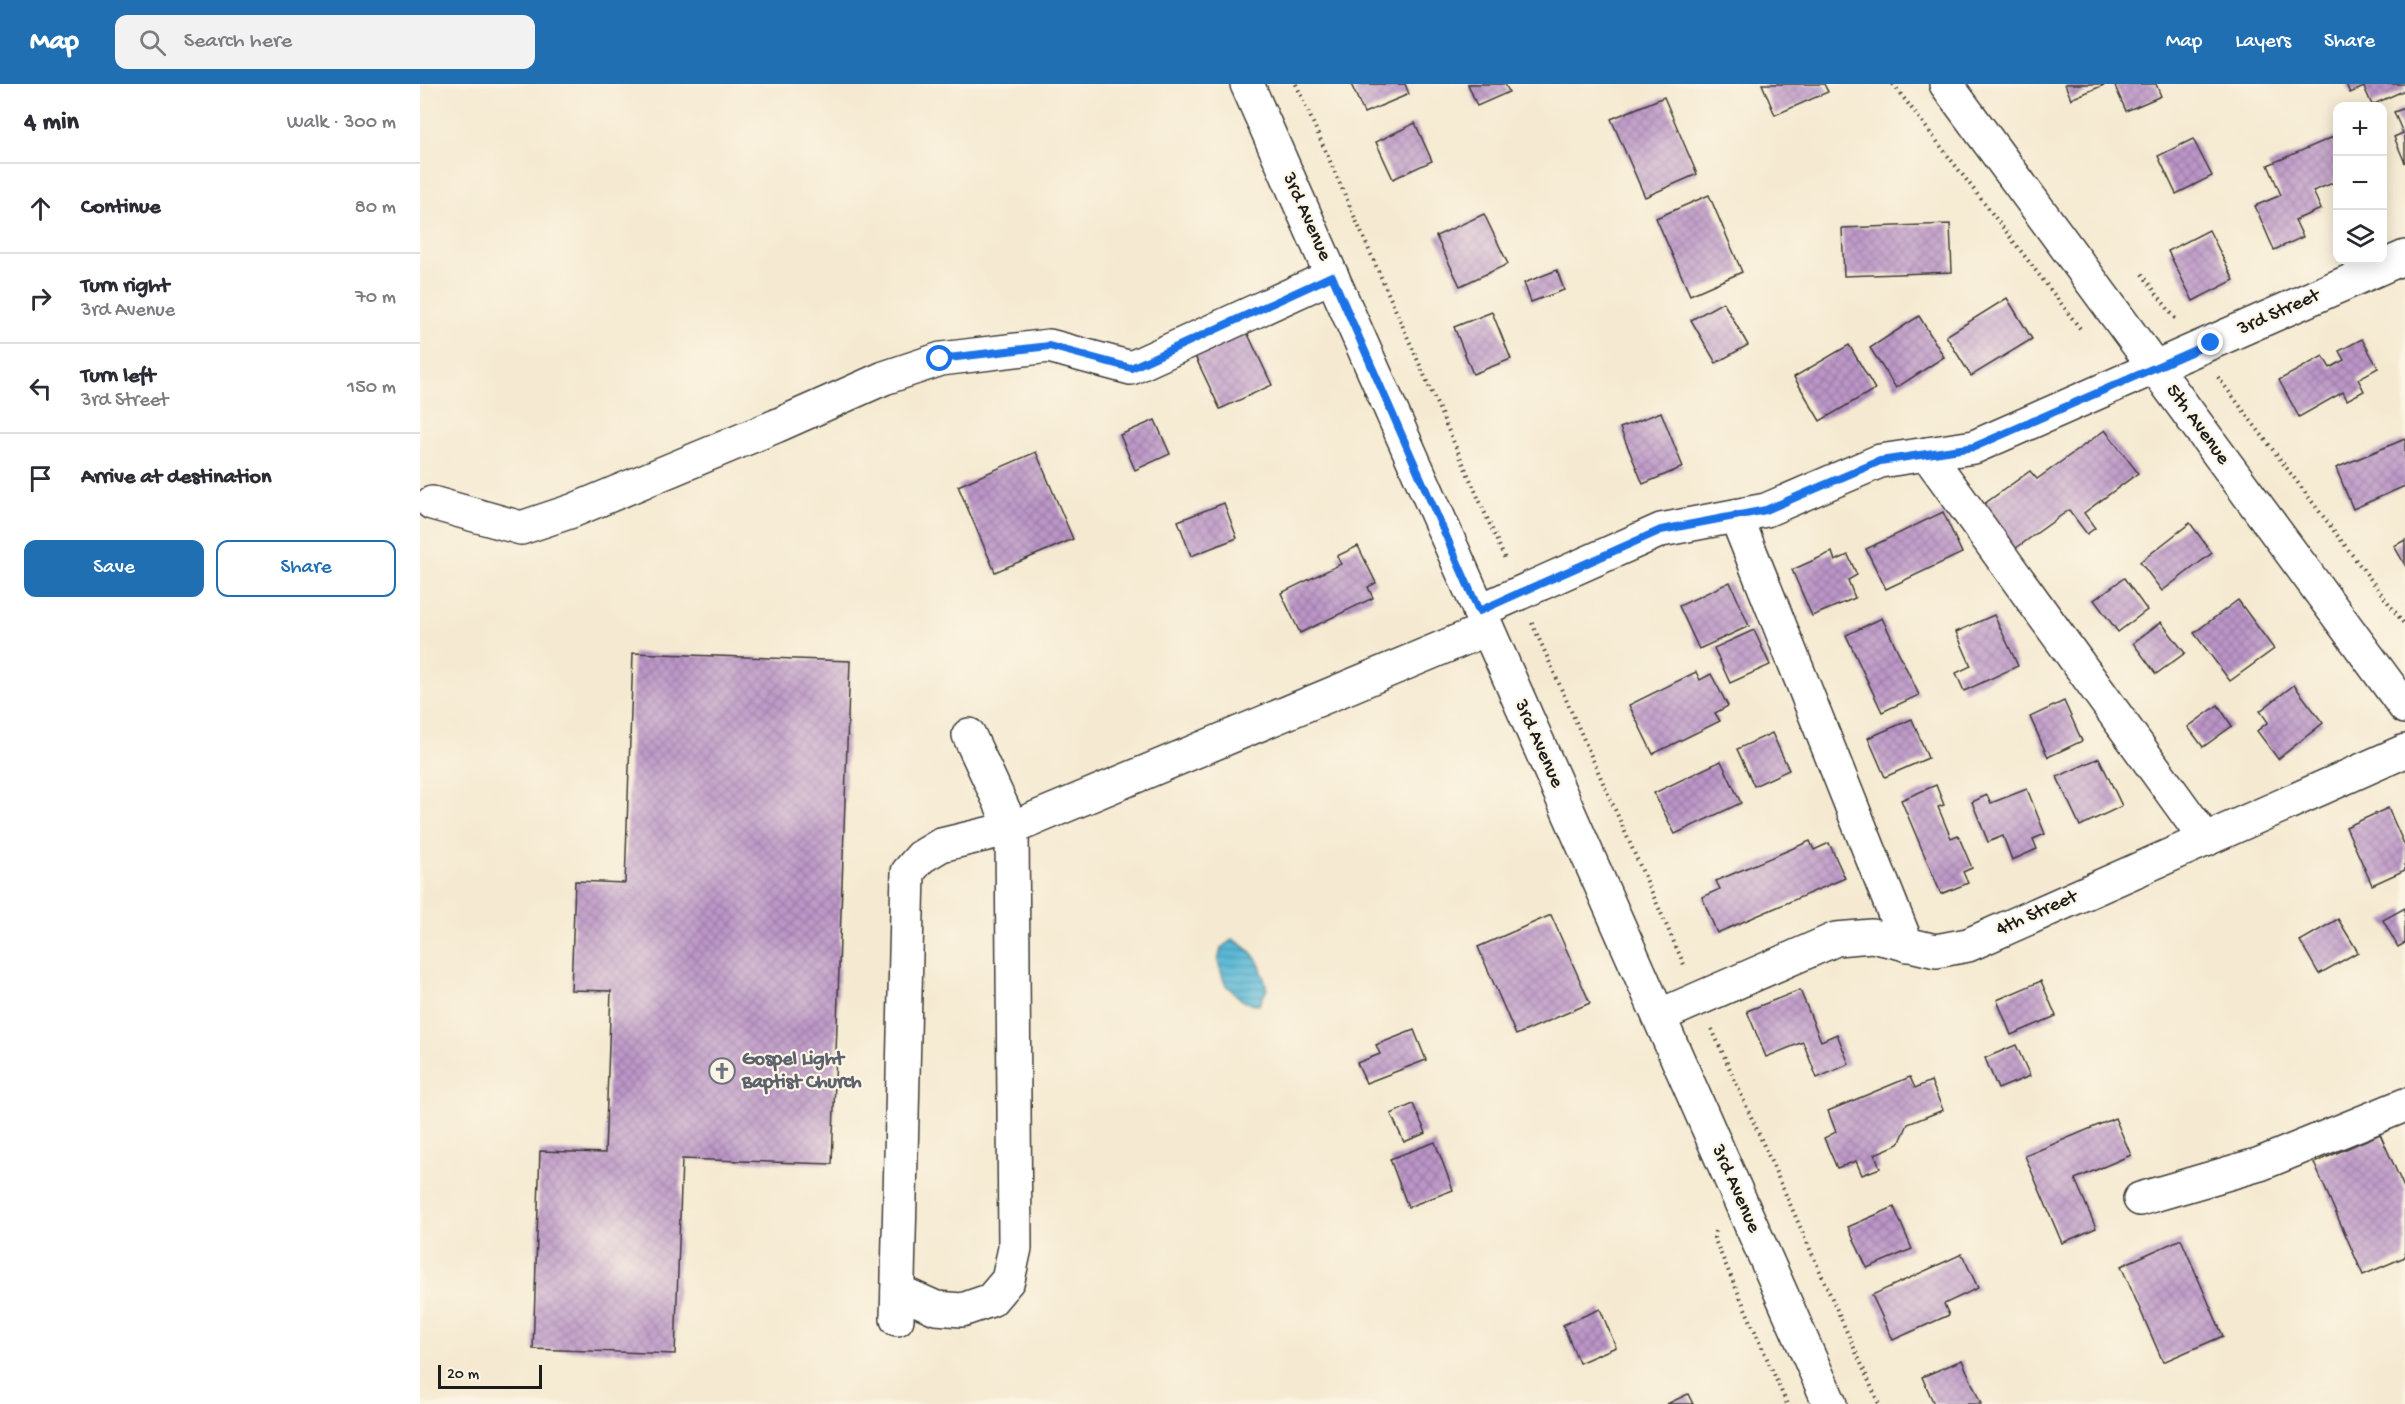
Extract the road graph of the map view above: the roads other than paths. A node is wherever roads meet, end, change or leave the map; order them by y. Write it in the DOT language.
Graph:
graph roads {
  1 [pos="1247,84"];
  2 [pos="1946,84"];
  3 [pos="2405,257"];
  4 [pos="1332,276"];
  5 [pos="2155,368"];
  6 [pos="1927,454"];
  7 [pos="432,503"];
  8 [pos="1736,516"];
  9 [pos="1483,620"];
  10 [pos="2405,707"];
  11 [pos="969,735"];
  12 [pos="2405,751"];
  13 [pos="1012,828"];
  14 [pos="2206,840"];
  15 [pos="1907,945"];
  16 [pos="1659,1016"];
  17 [pos="2405,1105"];
  18 [pos="2140,1199"];
  19 [pos="1830,1404"];
  1 -- 4 [label="street, 3rd Avenue"];
  2 -- 5 [label="street, 5th Avenue"];
  3 -- 5 [label="street, 3rd Street"];
  4 -- 7 [label="street"];
  4 -- 9 [label="street, 3rd Avenue"];
  5 -- 6 [label="street, 3rd Street"];
  5 -- 10 [label="street, 5th Avenue"];
  6 -- 8 [label="street, 3rd Street"];
  6 -- 14 [label="street"];
  8 -- 9 [label="street, 3rd Street"];
  8 -- 15 [label="street"];
  9 -- 13 [label="street, 3rd Street"];
  9 -- 16 [label="street, 3rd Avenue"];
  11 -- 13 [label="street"];
  12 -- 14 [label="street, 4th Street"];
  13 -- 13 [label="street, 3rd Street"];
  14 -- 15 [label="street, 4th Street"];
  15 -- 16 [label="street, 4th Street"];
  16 -- 19 [label="street, 3rd Avenue"];
  17 -- 18 [label="street"];
}
